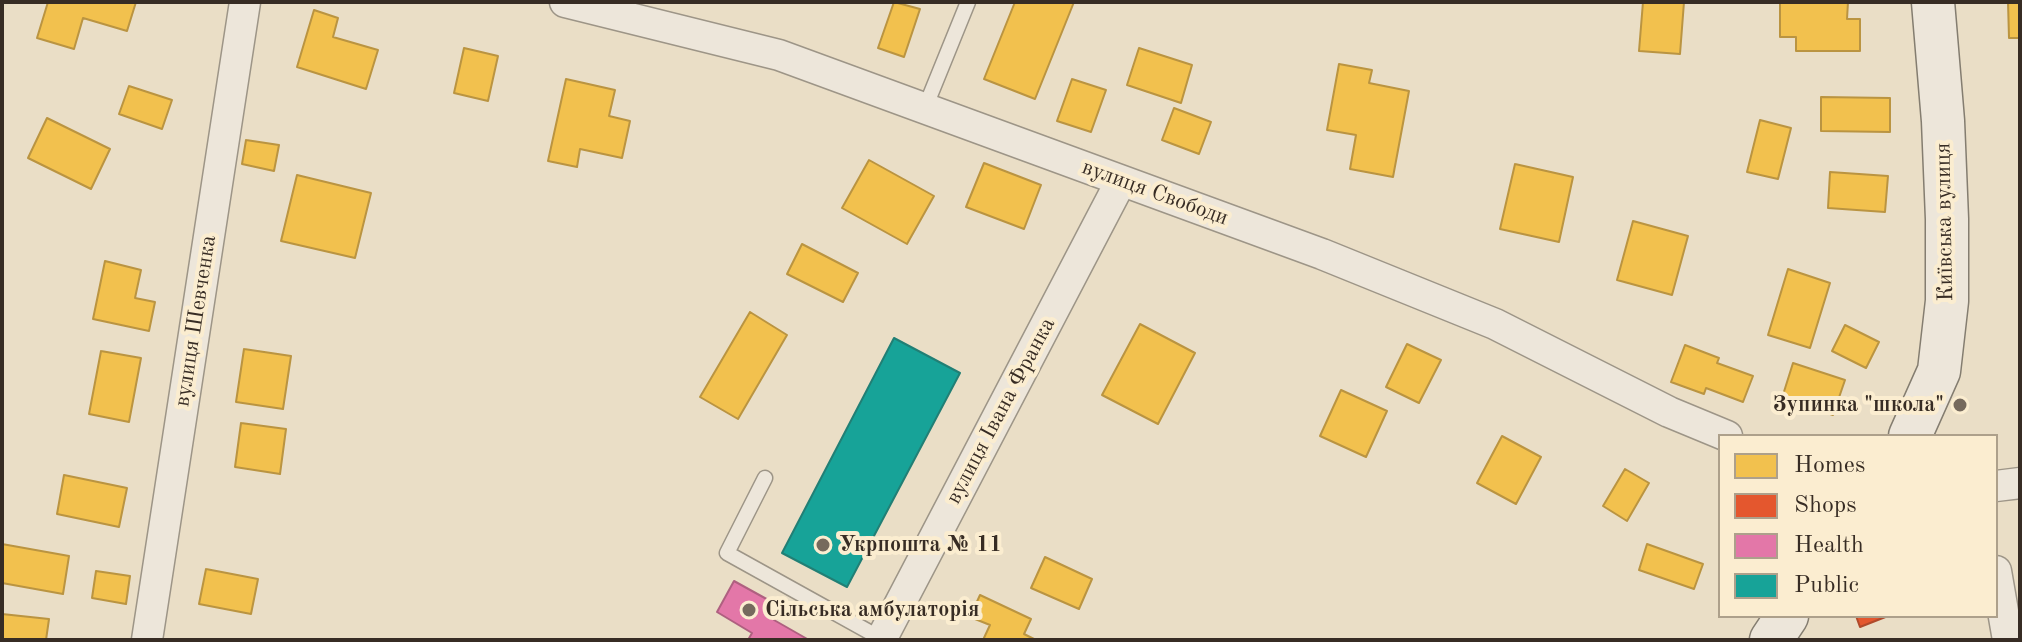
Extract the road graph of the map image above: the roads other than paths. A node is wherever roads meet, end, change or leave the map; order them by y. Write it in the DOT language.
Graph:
graph roads {
  1 [pos="245,2"];
  2 [pos="565,2"];
  3 [pos="968,2"];
  4 [pos="1933,2"];
  5 [pos="925,108"];
  6 [pos="1121,181"];
  7 [pos="1722,434"];
  8 [pos="1911,434"];
  9 [pos="765,478"];
  10 [pos="2020,483"];
  11 [pos="1998,486"];
  12 [pos="1998,582"];
  13 [pos="1786,618"];
  14 [pos="147,640"];
  15 [pos="881,640"];
  16 [pos="1771,640"];
  17 [pos="2008,640"];
  1 -- 14 [label="street, вулиця Шевченка"];
  2 -- 5 [label="street, вулиця Свободи"];
  3 -- 5 [label="lane"];
  4 -- 8 [label="street, Київська вулиця"];
  5 -- 6 [label="street, вулиця Свободи"];
  6 -- 7 [label="street, вулиця Свободи"];
  6 -- 15 [label="street, вулиця Івана Франка"];
  9 -- 15 [label="lane"];
  10 -- 11 [label="street"];
  12 -- 17 [label="street"];
  13 -- 16 [label="street"];
}
